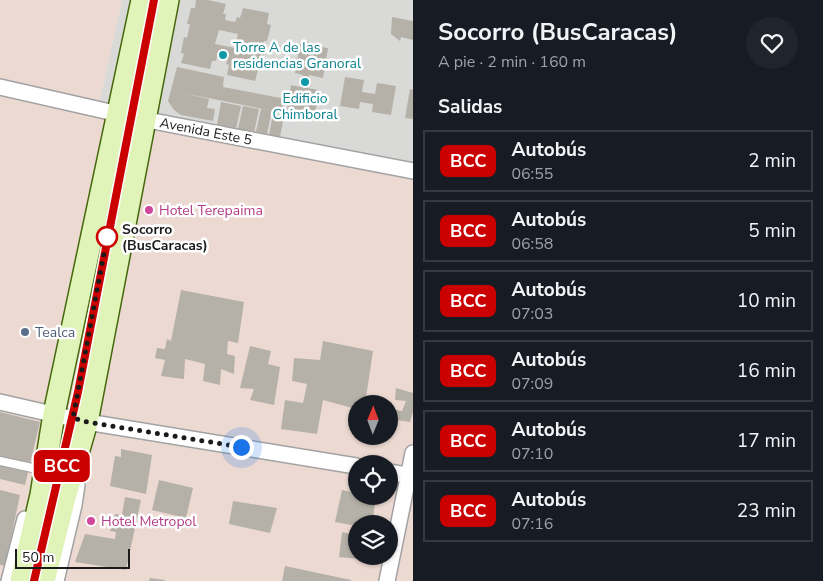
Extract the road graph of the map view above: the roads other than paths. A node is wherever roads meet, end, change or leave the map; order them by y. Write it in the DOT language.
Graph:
graph roads {
  1 [pos="142,0"];
  2 [pos="154,0"];
  3 [pos="168,0"];
  4 [pos="0,87"];
  5 [pos="132,117"];
  6 [pos="413,171"];
  7 [pos="0,402"];
  8 [pos="71,418"];
  9 [pos="413,454"];
  10 [pos="0,461"];
  11 [pos="348,465"];
  12 [pos="37,469"];
  13 [pos="398,474"];
  14 [pos="411,476"];
  15 [pos="53,498"];
  16 [pos="49,517"];
  17 [pos="9,581"];
  18 [pos="21,581"];
  19 [pos="44,581"];
  20 [pos="56,581"];
  21 [pos="387,581"];
  1 -- 5 [label="main road"];
  2 -- 5 [label="lane"];
  3 -- 5 [label="main road"];
  4 -- 5 [label="street, Avenida Este 5"];
  5 -- 6 [label="street, Avenida Este 5"];
  5 -- 8 [label="main road"];
  5 -- 8 [label="main road"];
  7 -- 8 [label="street"];
  8 -- 11 [label="street"];
  8 -- 12 [label="street"];
  8 -- 15 [label="main road"];
  8 -- 15 [label="main road"];
  8 -- 20 [label="street"];
  9 -- 14 [label="street"];
  10 -- 12 [label="lane"];
  12 -- 17 [label="street"];
  13 -- 14 [label="street"];
  14 -- 21 [label="street"];
  15 -- 16 [label="lane"];
  15 -- 18 [label="main road"];
  15 -- 19 [label="main road"];
}
